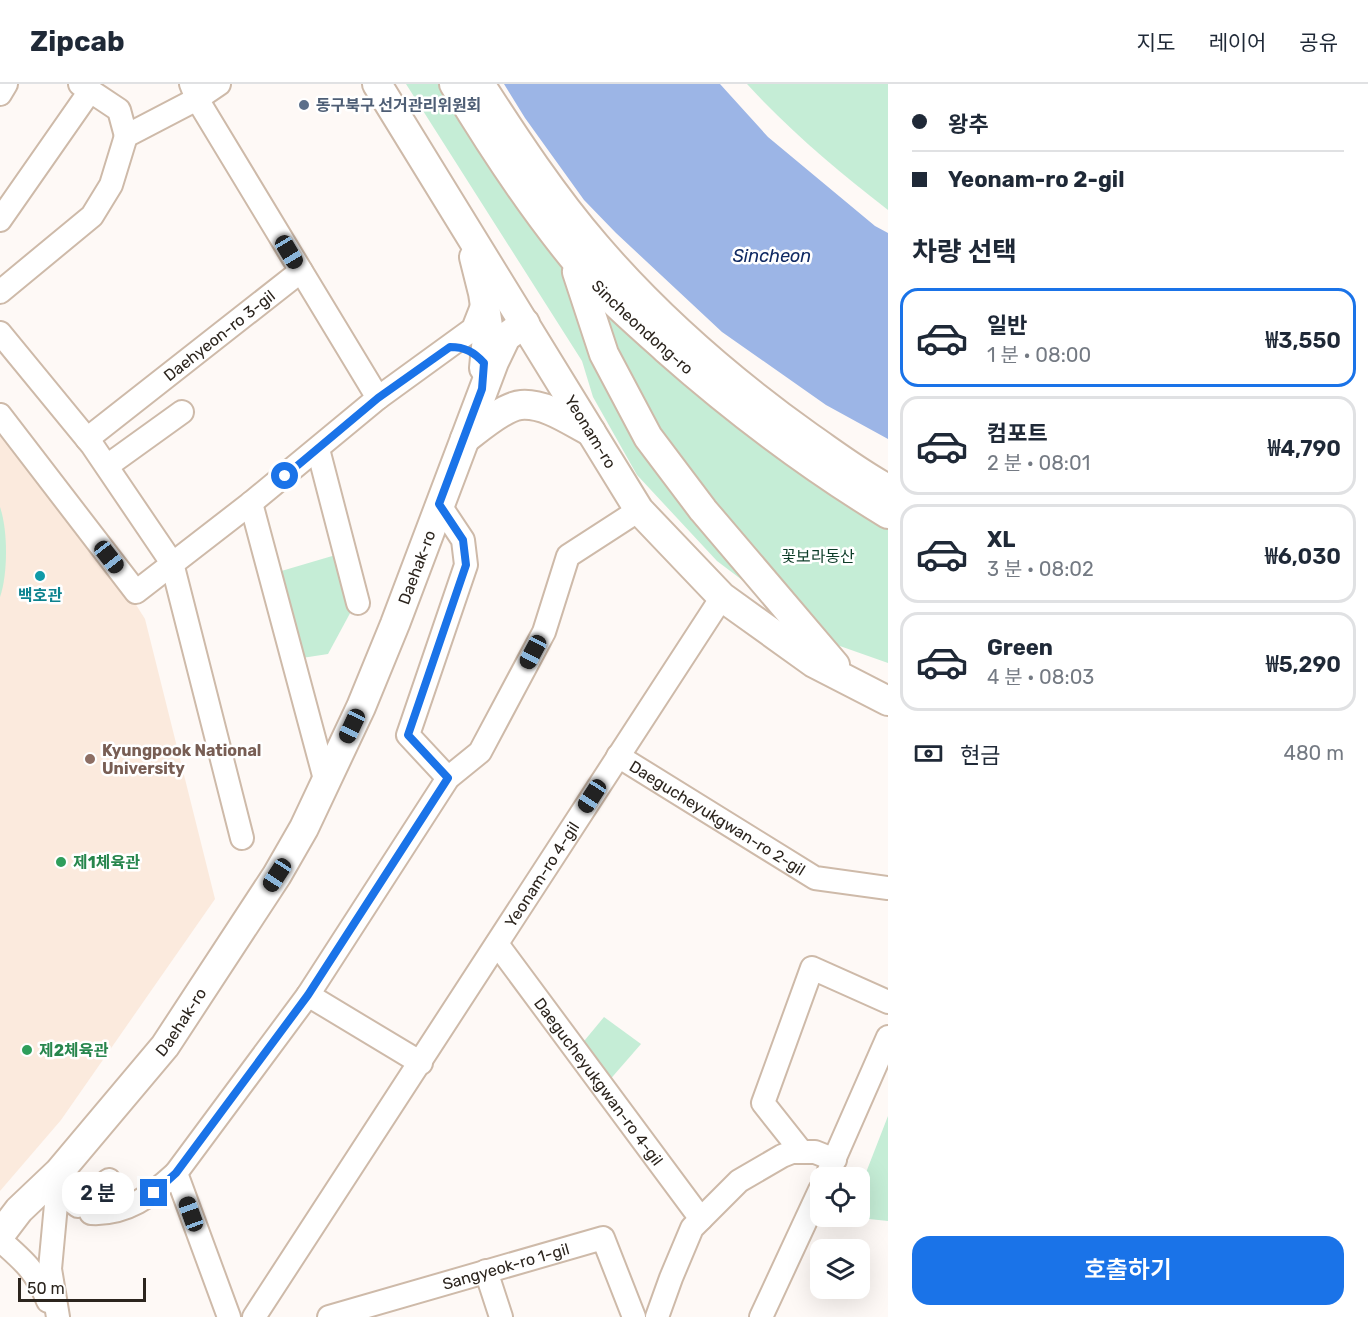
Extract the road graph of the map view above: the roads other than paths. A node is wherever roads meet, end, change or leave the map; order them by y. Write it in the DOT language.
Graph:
graph roads {
  1 [pos="6,84"];
  2 [pos="219,84"];
  3 [pos="377,84"];
  4 [pos="454,84"];
  5 [pos="480,84"];
  6 [pos="85,88"];
  7 [pos="194,92"];
  8 [pos="0,94"];
  9 [pos="126,136"];
  10 [pos="7,194"];
  11 [pos="0,220"];
  12 [pos="467,231"];
  13 [pos="589,257"];
  14 [pos="301,271"];
  15 [pos="0,292"];
  16 [pos="484,301"];
  17 [pos="525,323"];
  18 [pos="0,333"];
  19 [pos="450,347"];
  20 [pos="483,376"];
  21 [pos="378,398"];
  22 [pos="182,412"];
  23 [pos="0,415"];
  24 [pos="591,432"];
  25 [pos="87,439"];
  26 [pos="465,439"];
  27 [pos="318,448"];
  28 [pos="106,466"];
  29 [pos="888,489"];
  30 [pos="251,503"];
  31 [pos="439,504"];
  32 [pos="639,510"];
  33 [pos="888,514"];
  34 [pos="172,563"];
  35 [pos="722,597"];
  36 [pos="358,603"];
  37 [pos="848,680"];
  38 [pos="888,700"];
  39 [pos="618,756"];
  40 [pos="448,778"];
  41 [pos="326,783"];
  42 [pos="242,838"];
  43 [pos="888,888"];
  44 [pos="497,944"];
  45 [pos="308,995"];
  46 [pos="888,1002"];
  47 [pos="888,1037"];
  48 [pos="421,1063"];
  49 [pos="801,1151"];
  50 [pos="830,1167"];
  51 [pos="831,1167"];
  52 [pos="59,1172"];
  53 [pos="176,1173"];
  54 [pos="109,1180"];
  55 [pos="810,1212"];
  56 [pos="91,1213"];
  57 [pos="700,1219"];
  58 [pos="0,1235"];
  59 [pos="0,1240"];
  60 [pos="486,1271"];
  61 [pos="361,1313"];
  62 [pos="56,1317"];
  63 [pos="229,1317"];
  64 [pos="254,1317"];
  65 [pos="329,1317"];
  66 [pos="501,1317"];
  67 [pos="634,1317"];
  68 [pos="657,1317"];
  69 [pos="761,1317"];
  1 -- 8 [label="street"];
  2 -- 7 [label="street"];
  3 -- 12 [label="main road, Yeonam-ro"];
  4 -- 13 [label="main road, Sincheondong-ro"];
  5 -- 13 [label="main road, Sincheondong-ro"];
  6 -- 9 [label="street"];
  6 -- 10 [label="street"];
  7 -- 9 [label="street"];
  7 -- 14 [label="street"];
  9 -- 15 [label="street"];
  10 -- 11 [label="street"];
  12 -- 16 [label="main road"];
  12 -- 17 [label="main road, Yeonam-ro"];
  13 -- 29 [label="main road, Sincheondong-ro"];
  13 -- 33 [label="main road, Sincheondong-ro"];
  13 -- 37 [label="main road"];
  14 -- 21 [label="street"];
  14 -- 25 [label="street, Daehyeon-ro 3-gil"];
  16 -- 19 [label="street"];
  16 -- 20 [label="main road"];
  17 -- 20 [label="main road, Daehak-ro"];
  17 -- 24 [label="main road, Yeonam-ro"];
  18 -- 25 [label="street"];
  19 -- 20 [label="street"];
  19 -- 21 [label="street"];
  20 -- 26 [label="main road, Daehak-ro"];
  21 -- 27 [label="street"];
  22 -- 28 [label="street"];
  23 -- 34 [label="street"];
  24 -- 26 [label="main road"];
  24 -- 32 [label="main road, Yeonam-ro"];
  25 -- 28 [label="street"];
  26 -- 31 [label="main road, Daehak-ro"];
  27 -- 30 [label="street"];
  27 -- 36 [label="street"];
  28 -- 34 [label="street"];
  30 -- 34 [label="street"];
  30 -- 41 [label="street"];
  31 -- 40 [label="street"];
  31 -- 41 [label="main road, Daehak-ro"];
  32 -- 35 [label="main road, Yeonam-ro"];
  32 -- 40 [label="street"];
  34 -- 42 [label="street"];
  35 -- 37 [label="main road, Yeonam-ro"];
  35 -- 39 [label="street, Yeonam-ro 4-gil"];
  37 -- 38 [label="main road, Yeonam-ro"];
  39 -- 43 [label="street, Daegucheyukgwan-ro 2-gil"];
  39 -- 44 [label="street, Yeonam-ro 4-gil"];
  40 -- 45 [label="street"];
  41 -- 52 [label="main road, Daehak-ro"];
  44 -- 48 [label="street, Yeonam-ro 4-gil"];
  44 -- 57 [label="street, Daegucheyukgwan-ro 4-gil"];
  45 -- 48 [label="street"];
  45 -- 53 [label="street"];
  46 -- 49 [label="street"];
  47 -- 51 [label="street"];
  48 -- 64 [label="street, Yeonam-ro 4-gil"];
  49 -- 50 [label="street"];
  49 -- 57 [label="street"];
  52 -- 54 [label="street"];
  52 -- 58 [label="main road, Daehak-ro"];
  52 -- 62 [label="street"];
  53 -- 56 [label="street"];
  53 -- 63 [label="street"];
  55 -- 69 [label="street"];
  57 -- 68 [label="street"];
  59 -- 62 [label="street"];
  60 -- 61 [label="street, Sangyeok-ro 1-gil"];
  60 -- 66 [label="street"];
  60 -- 67 [label="street, Sangyeok-ro 1-gil"];
  61 -- 65 [label="street, Sangyeok-ro 1-gil"];
}
